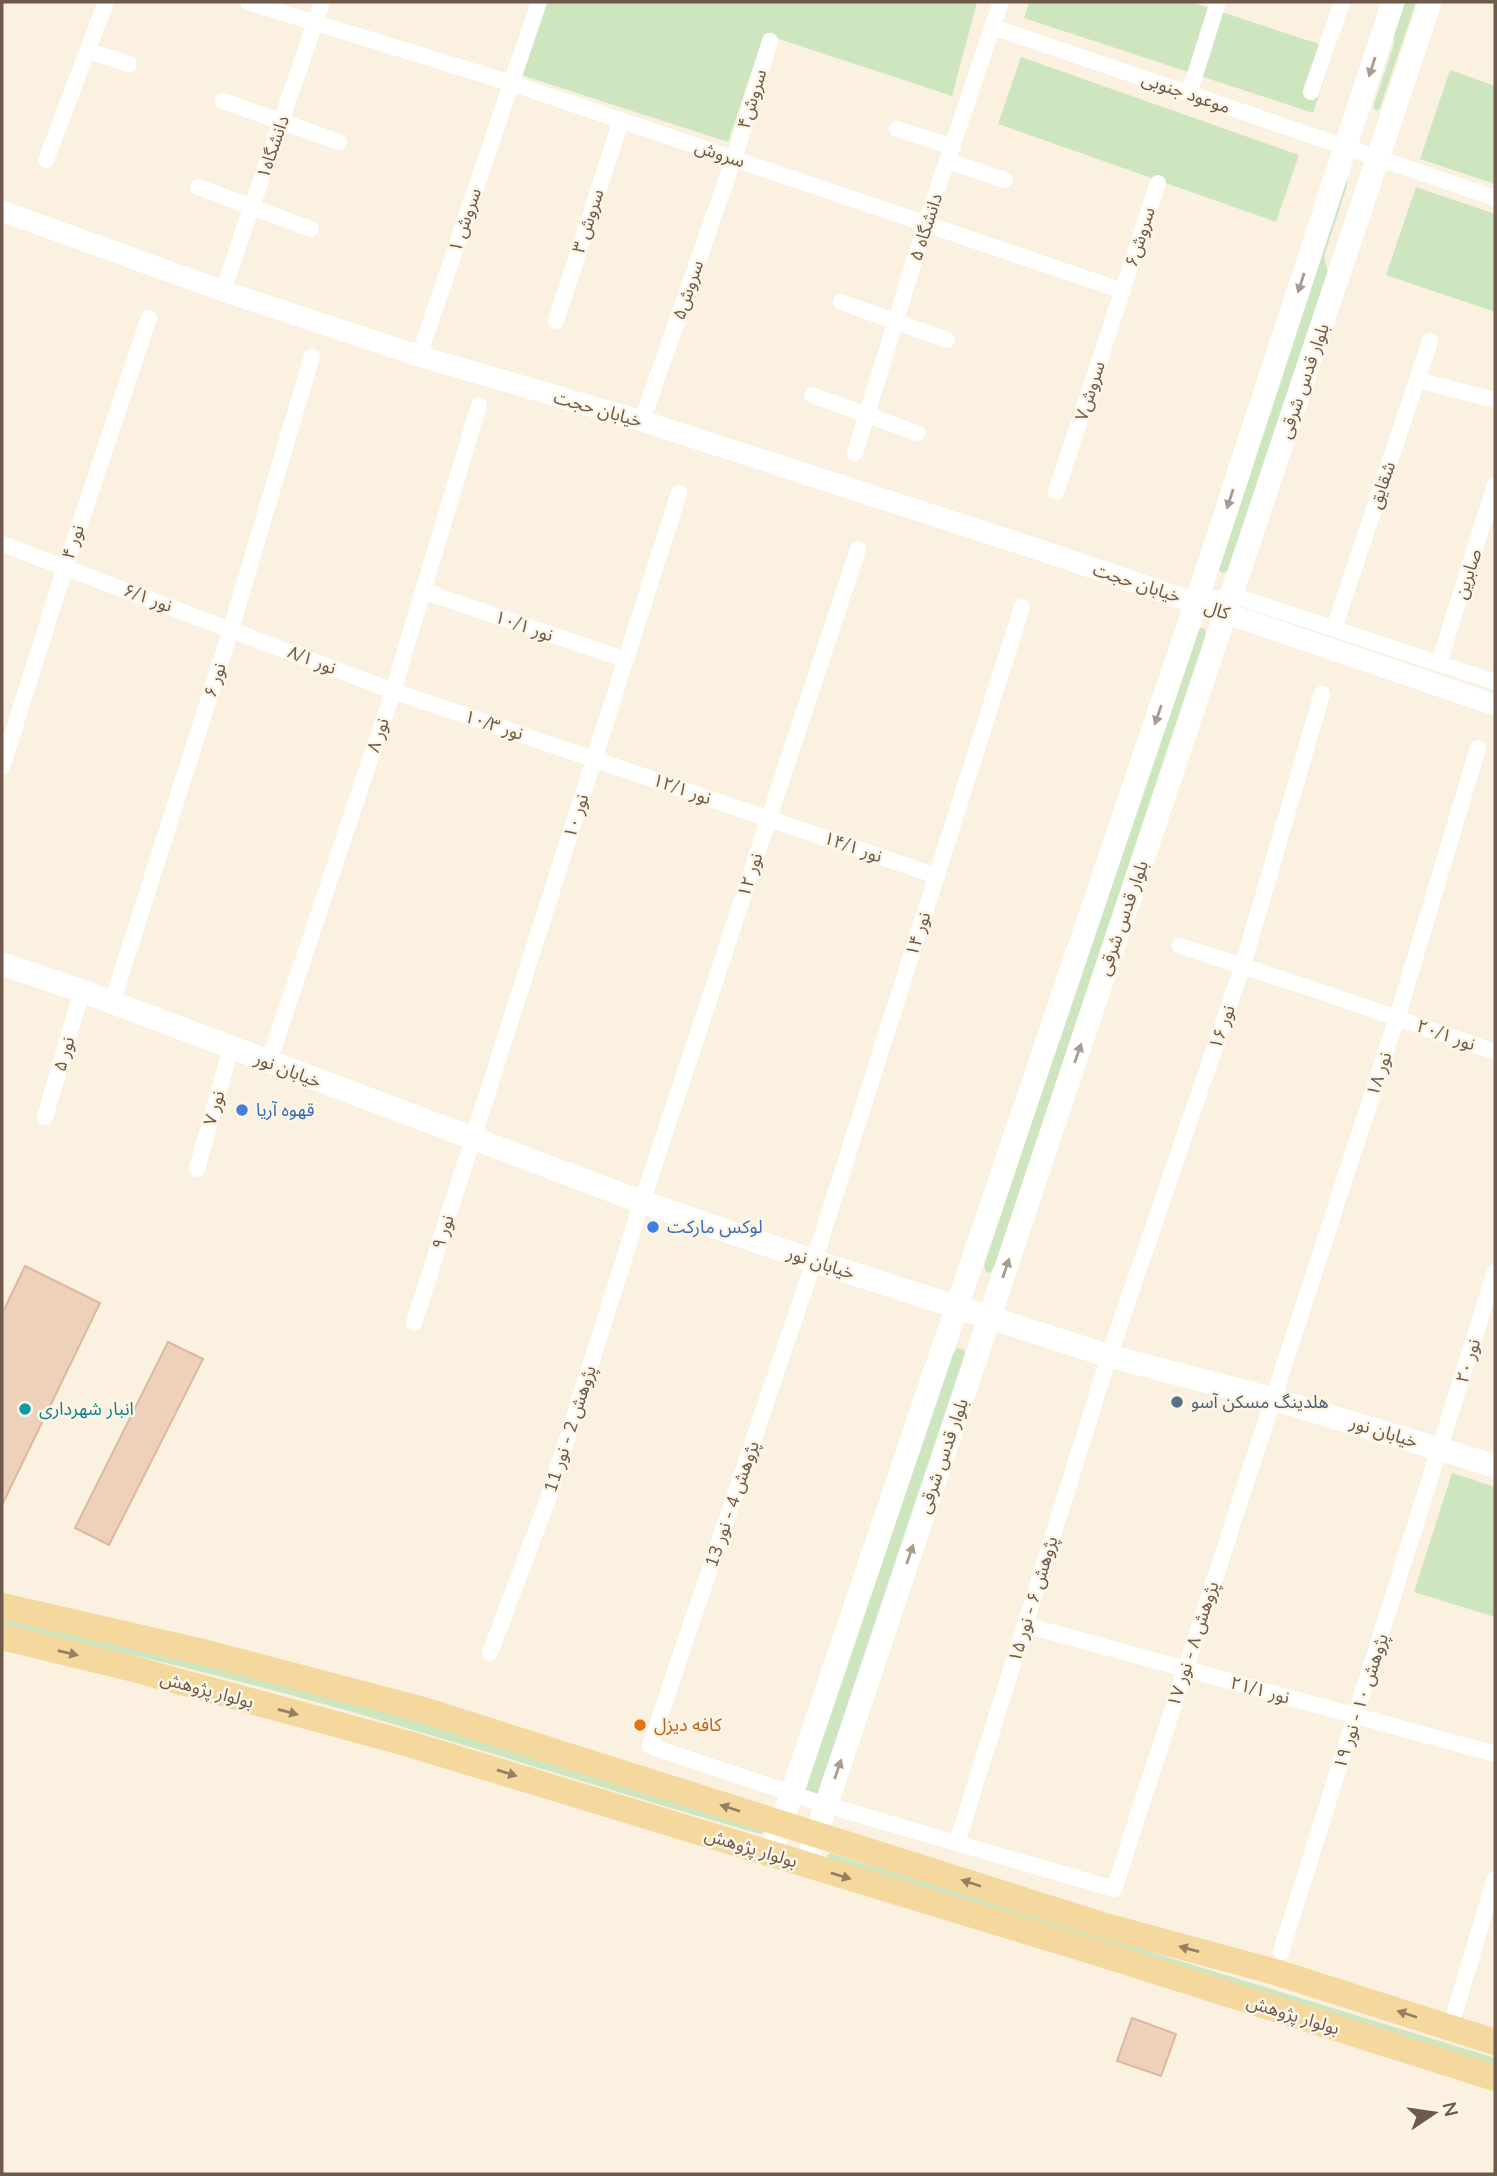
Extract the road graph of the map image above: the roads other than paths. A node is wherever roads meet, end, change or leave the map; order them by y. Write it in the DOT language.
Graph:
graph roads {
  1 [pos="106,2"];
  2 [pos="248,2"];
  3 [pos="322,2"];
  4 [pos="539,2"];
  5 [pos="1001,2"];
  6 [pos="1218,2"];
  7 [pos="1342,2"];
  8 [pos="1393,2"];
  9 [pos="1430,2"];
  10 [pos="316,21"];
  11 [pos="993,27"];
  12 [pos="770,41"];
  13 [pos="88,51"];
  14 [pos="128,64"];
  15 [pos="511,83"];
  16 [pos="1311,92"];
  17 [pos="1189,94"];
  18 [pos="223,101"];
  19 [pos="621,121"];
  20 [pos="281,123"];
  21 [pos="897,129"];
  22 [pos="339,142"];
  23 [pos="1346,148"];
  24 [pos="950,154"];
  25 [pos="734,158"];
  26 [pos="1379,158"];
  27 [pos="46,160"];
  28 [pos="1005,180"];
  29 [pos="1158,183"];
  30 [pos="198,187"];
  31 [pos="1495,198"];
  32 [pos="252,207"];
  33 [pos="2,211"];
  34 [pos="926,223"];
  35 [pos="312,229"];
  36 [pos="223,291"];
  37 [pos="1123,291"];
  38 [pos="841,302"];
  39 [pos="149,318"];
  40 [pos="556,321"];
  41 [pos="895,323"];
  42 [pos="947,340"];
  43 [pos="1430,341"];
  44 [pos="312,356"];
  45 [pos="419,356"];
  46 [pos="1417,380"];
  47 [pos="812,395"];
  48 [pos="1495,400"];
  49 [pos="479,405"];
  50 [pos="867,414"];
  51 [pos="642,421"];
  52 [pos="917,433"];
  53 [pos="855,453"];
  54 [pos="1495,485"];
  55 [pos="1056,492"];
  56 [pos="679,493"];
  57 [pos="1488,540"];
  58 [pos="2,544"];
  59 [pos="859,549"];
  60 [pos="65,568"];
  61 [pos="423,591"];
  62 [pos="1196,603"];
  63 [pos="1229,604"];
  64 [pos="1022,607"];
  65 [pos="1334,628"];
  66 [pos="231,629"];
  67 [pos="626,660"];
  68 [pos="1439,663"];
  69 [pos="1495,682"];
  70 [pos="393,691"];
  71 [pos="1322,694"];
  72 [pos="1495,705"];
  73 [pos="1478,748"];
  74 [pos="595,759"];
  75 [pos="2,767"];
  76 [pos="768,818"];
  77 [pos="937,876"];
  78 [pos="1180,946"];
  79 [pos="2,964"];
  80 [pos="1243,965"];
  81 [pos="82,992"];
  82 [pos="112,1003"];
  83 [pos="1397,1018"];
  84 [pos="232,1048"];
  85 [pos="1495,1052"];
  86 [pos="269,1062"];
  87 [pos="45,1117"];
  88 [pos="473,1140"];
  89 [pos="197,1168"];
  90 [pos="642,1202"];
  91 [pos="814,1261"];
  92 [pos="1495,1272"];
  93 [pos="958,1307"];
  94 [pos="989,1318"];
  95 [pos="414,1323"];
  96 [pos="1109,1356"];
  97 [pos="1273,1399"];
  98 [pos="1441,1449"];
  99 [pos="1495,1466"];
  100 [pos="2,1606"];
  101 [pos="1025,1625"];
  102 [pos="2,1637"];
  103 [pos="490,1653"];
  104 [pos="1185,1669"];
  105 [pos="1356,1716"];
  106 [pos="1495,1754"];
  107 [pos="790,1793"];
  108 [pos="826,1805"];
  109 [pos="780,1824"];
  110 [pos="816,1834"];
  111 [pos="957,1843"];
  112 [pos="771,1854"];
  113 [pos="806,1865"];
  114 [pos="1495,1879"];
  115 [pos="1281,1952"];
  116 [pos="1450,2028"];
  117 [pos="1495,2042"];
  118 [pos="1495,2078"];
  1 -- 13 [label="street"];
  2 -- 10 [label="street, سروش"];
  3 -- 10 [label="street, دانشگاه۱"];
  4 -- 15 [label="street, سروش ۱"];
  5 -- 11 [label="street, دانشگاه ۵"];
  6 -- 17 [label="street"];
  7 -- 16 [label="street"];
  8 -- 23 [label="main road, بلوار قدس شرقی, one-way"];
  9 -- 26 [label="main road, بلوار قدس شرقی"];
  10 -- 15 [label="street, سروش"];
  10 -- 20 [label="street, دانشگاه۱"];
  11 -- 17 [label="street, موعود جنوبی"];
  11 -- 24 [label="street, دانشگاه ۵"];
  12 -- 25 [label="street, سروش۴"];
  13 -- 14 [label="street"];
  13 -- 27 [label="street"];
  15 -- 19 [label="street, سروش"];
  15 -- 45 [label="street, سروش ۱"];
  17 -- 23 [label="street, موعود جنوبی"];
  18 -- 20 [label="street"];
  19 -- 25 [label="street, سروش"];
  19 -- 40 [label="street, سروش ۳"];
  20 -- 22 [label="street"];
  20 -- 32 [label="street, دانشگاه۱"];
  21 -- 24 [label="street"];
  23 -- 26 [label="street, موعود جنوبی"];
  23 -- 62 [label="main road, بلوار قدس شرقی, one-way"];
  24 -- 28 [label="street"];
  24 -- 34 [label="street, دانشگاه ۵"];
  25 -- 34 [label="street, سروش"];
  25 -- 51 [label="street, سروش۵"];
  26 -- 31 [label="street, موعود جنوبی"];
  26 -- 63 [label="main road, بلوار قدس شرقی"];
  29 -- 37 [label="street, سروش۶"];
  30 -- 32 [label="street"];
  32 -- 35 [label="street"];
  32 -- 36 [label="street, دانشگاه۱"];
  33 -- 36 [label="street, خیابان حجت"];
  34 -- 37 [label="street, سروش"];
  34 -- 41 [label="street, دانشگاه ۵"];
  36 -- 45 [label="street, خیابان حجت"];
  37 -- 55 [label="street, سروش۷"];
  38 -- 41 [label="street"];
  39 -- 60 [label="street, نور ۴"];
  41 -- 42 [label="street"];
  41 -- 50 [label="street, دانشگاه ۵"];
  43 -- 46 [label="street, شقایق"];
  44 -- 66 [label="street, نور ۶"];
  45 -- 51 [label="street, خیابان حجت"];
  46 -- 48 [label="street"];
  46 -- 65 [label="street, شقایق"];
  47 -- 50 [label="street"];
  49 -- 61 [label="street, نور ۸"];
  50 -- 52 [label="street"];
  50 -- 53 [label="street, دانشگاه ۵"];
  51 -- 62 [label="street, خیابان حجت"];
  54 -- 57 [label="street, صابرین"];
  56 -- 67 [label="street, نور ۱۰"];
  57 -- 68 [label="street, صابرین"];
  58 -- 60 [label="street, نور ۶/۱"];
  59 -- 76 [label="street, نور ۱۲"];
  60 -- 66 [label="street, نور ۶/۱"];
  60 -- 75 [label="street, نور ۴"];
  61 -- 67 [label="street, نور ۱۰/۱"];
  61 -- 70 [label="street, نور ۸"];
  62 -- 63 [label="street, کال"];
  62 -- 93 [label="main road, بلوار قدس شرقی, one-way"];
  63 -- 65 [label="street, کال"];
  63 -- 72 [label="street, کال"];
  94 -- 63 [label="main road, بلوار قدس شرقی, one-way"];
  64 -- 77 [label="street, نور ۱۴"];
  65 -- 68 [label="street, کال"];
  66 -- 70 [label="street, نور ۸/۱"];
  66 -- 82 [label="street, نور ۶"];
  67 -- 74 [label="street, نور ۱۰"];
  68 -- 69 [label="street, کال"];
  70 -- 74 [label="street, نور ۱۰/۳"];
  70 -- 86 [label="street, نور ۸"];
  71 -- 80 [label="street, نور ۱۶"];
  73 -- 83 [label="street, نور ۱۸"];
  74 -- 76 [label="street, نور ۱۲/۱"];
  74 -- 88 [label="street, نور ۱۰"];
  76 -- 77 [label="street, نور ۱۴/۱"];
  76 -- 90 [label="street, نور ۱۲"];
  77 -- 91 [label="street, نور ۱۴"];
  78 -- 80 [label="street, نور ۲۰/۱"];
  79 -- 81 [label="main road, خیابان نور"];
  80 -- 83 [label="street, نور ۲۰/۱"];
  80 -- 96 [label="street, نور ۱۶"];
  81 -- 82 [label="main road, خیابان نور"];
  81 -- 87 [label="street, نور ۵"];
  82 -- 84 [label="main road, خیابان نور"];
  83 -- 85 [label="street, نور ۲۰/۱"];
  83 -- 97 [label="street, نور ۱۸"];
  84 -- 86 [label="main road, خیابان نور"];
  84 -- 89 [label="street, نور ۷"];
  86 -- 88 [label="main road, خیابان نور"];
  88 -- 90 [label="main road, خیابان نور"];
  88 -- 95 [label="street, نور ۹"];
  90 -- 91 [label="main road, خیابان نور"];
  90 -- 103 [label="street, پژوهش 2 - نور 11"];
  91 -- 93 [label="main road, خیابان نور"];
  91 -- 107 [label="street, پژوهش 4 - نور 13"];
  92 -- 98 [label="street, نور ۲۰"];
  93 -- 94 [label="main road, خیابان نور"];
  93 -- 107 [label="main road, بلوار قدس شرقی"];
  94 -- 96 [label="main road, خیابان نور"];
  108 -- 94 [label="main road, بلوار قدس شرقی, one-way"];
  96 -- 97 [label="main road, خیابان نور"];
  96 -- 101 [label="street, پژوهش ۶ - نور ۱۵"];
  97 -- 98 [label="main road, خیابان نور"];
  97 -- 104 [label="street, پژوهش ۸ - نور ۱۷"];
  98 -- 99 [label="main road, خیابان نور"];
  98 -- 105 [label="street, پژوهش ۱۰ - نور ۱۹"];
  109 -- 100 [label="main road, بولوار پژوهش, one-way"];
  101 -- 104 [label="street, نور ۲۱/۱"];
  101 -- 111 [label="street, پژوهش ۶ - نور ۱۵"];
  102 -- 112 [label="main road, بولوار پژوهش, one-way"];
  104 -- 105 [label="street, نور ۲۱/۱"];
  104 -- 111 [label="street, پژوهش ۸ - نور ۱۷"];
  105 -- 106 [label="street, نور ۲۱/۱"];
  105 -- 115 [label="street, پژوهش ۱۰ - نور ۱۹"];
  107 -- 108 [label="street"];
  107 -- 109 [label="main road, بلوار قدس شرقی"];
  108 -- 110 [label="main road, بلوار قدس شرقی"];
  108 -- 111 [label="street"];
  109 -- 110 [label="main road, بولوار پژوهش"];
  109 -- 112 [label="main road, بلوار قدس شرقی"];
  110 -- 113 [label="main road, بلوار قدس شرقی"];
  116 -- 110 [label="main road, بولوار پژوهش, one-way"];
  112 -- 113 [label="main road, بولوار پژوهش"];
  113 -- 118 [label="main road, بولوار پژوهش, one-way"];
  114 -- 116 [label="street"];
  116 -- 117 [label="main road, بولوار پژوهش"];
}
